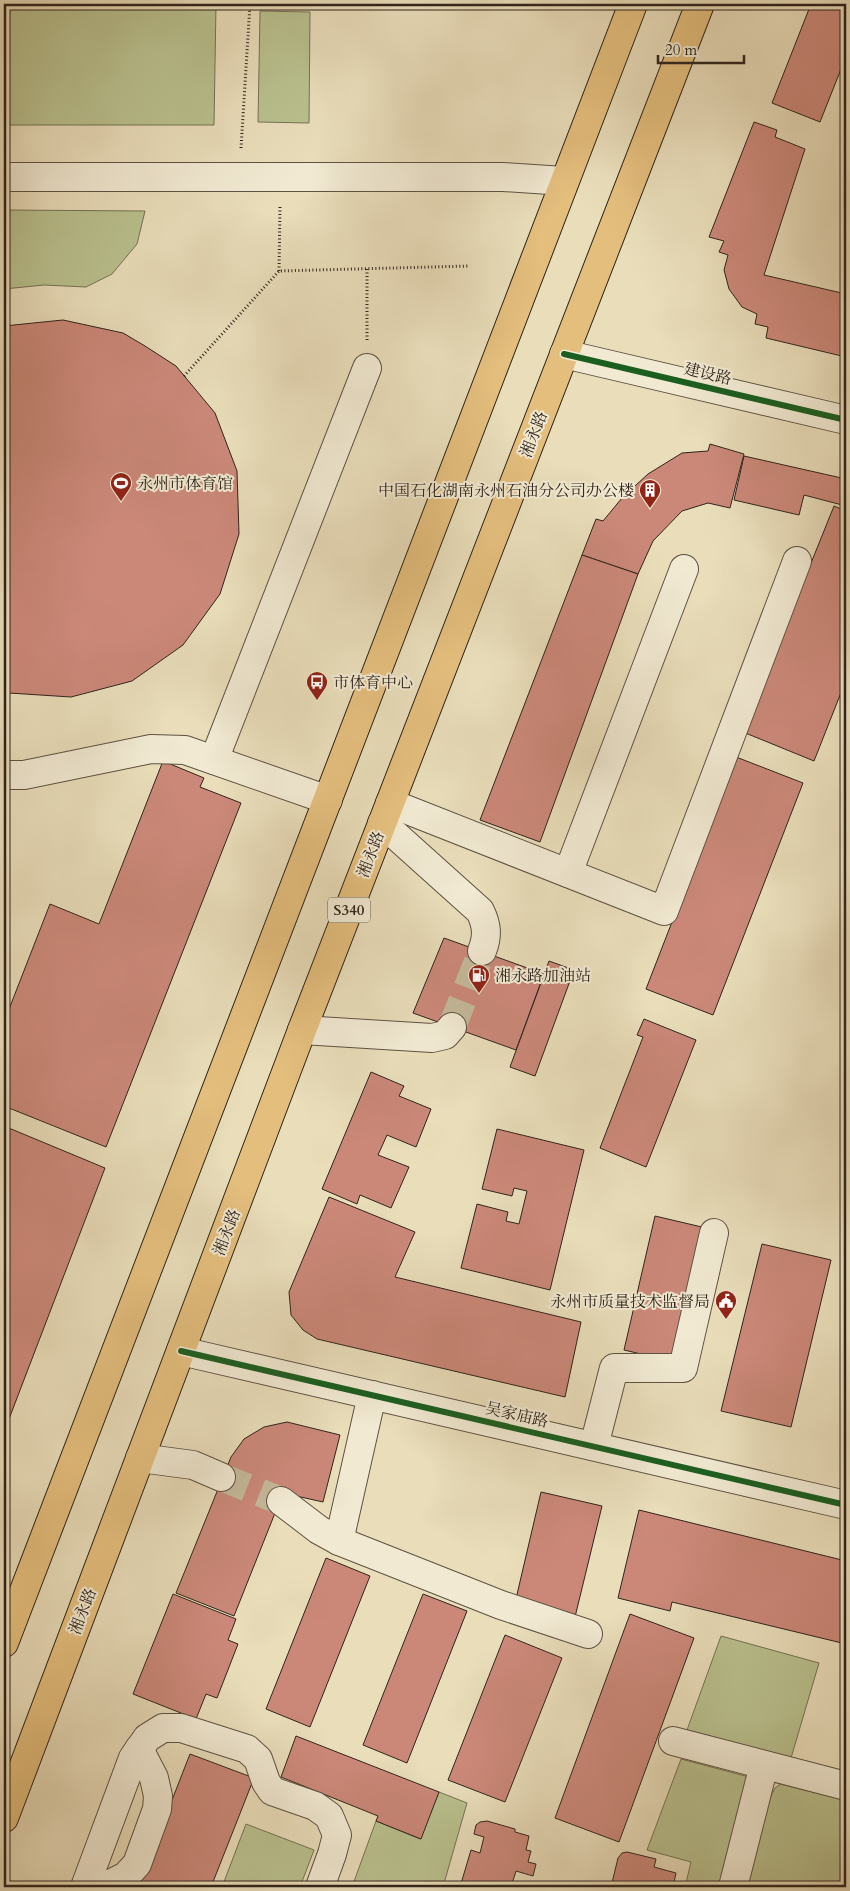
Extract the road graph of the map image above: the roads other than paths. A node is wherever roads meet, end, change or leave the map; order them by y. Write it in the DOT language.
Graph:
graph roads {
  1 [pos="633,4"];
  2 [pos="700,4"];
  3 [pos="4,177"];
  4 [pos="564,180"];
  5 [pos="564,354"];
  6 [pos="367,368"];
  7 [pos="846,420"];
  8 [pos="798,562"];
  9 [pos="684,569"];
  10 [pos="214,760"];
  11 [pos="4,775"];
  12 [pos="328,800"];
  13 [pos="386,813"];
  14 [pos="568,873"];
  15 [pos="482,951"];
  16 [pos="452,1027"];
  17 [pos="302,1030"];
  18 [pos="714,1233"];
  19 [pos="181,1350"];
  20 [pos="372,1395"];
  21 [pos="594,1446"];
  22 [pos="140,1458"];
  23 [pos="221,1477"];
  24 [pos="281,1501"];
  25 [pos="846,1505"];
  26 [pos="339,1541"];
  27 [pos="588,1634"];
  28 [pos="4,1643"];
  29 [pos="673,1741"];
  30 [pos="139,1749"];
  31 [pos="764,1765"];
  32 [pos="846,1786"];
  33 [pos="4,1818"];
  34 [pos="85,1887"];
  35 [pos="98,1887"];
  36 [pos="320,1887"];
  37 [pos="733,1887"];
  1 -- 4 [label="main road"];
  2 -- 5 [label="main road, 湘永路 / S340"];
  3 -- 4 [label="street"];
  4 -- 12 [label="main road"];
  5 -- 7 [label="street, 建设路"];
  5 -- 13 [label="main road, 湘永路 / S340"];
  6 -- 10 [label="street"];
  8 -- 14 [label="street"];
  9 -- 14 [label="street"];
  10 -- 11 [label="street"];
  10 -- 12 [label="street"];
  12 -- 28 [label="main road"];
  13 -- 14 [label="street"];
  13 -- 15 [label="street"];
  13 -- 17 [label="main road, 湘永路 / S340"];
  16 -- 17 [label="street"];
  17 -- 19 [label="main road, 湘永路 / S340"];
  18 -- 21 [label="street"];
  19 -- 20 [label="street, 吴家庙路"];
  19 -- 22 [label="main road, 湘永路 / S340"];
  20 -- 21 [label="street, 吴家庙路"];
  20 -- 26 [label="street"];
  21 -- 25 [label="street, 吴家庙路"];
  22 -- 23 [label="street"];
  22 -- 33 [label="main road, 湘永路 / S340"];
  24 -- 26 [label="street"];
  26 -- 27 [label="street"];
  29 -- 31 [label="street"];
  30 -- 34 [label="street"];
  30 -- 35 [label="street"];
  30 -- 36 [label="street"];
  31 -- 32 [label="street"];
  31 -- 37 [label="street"];
}
